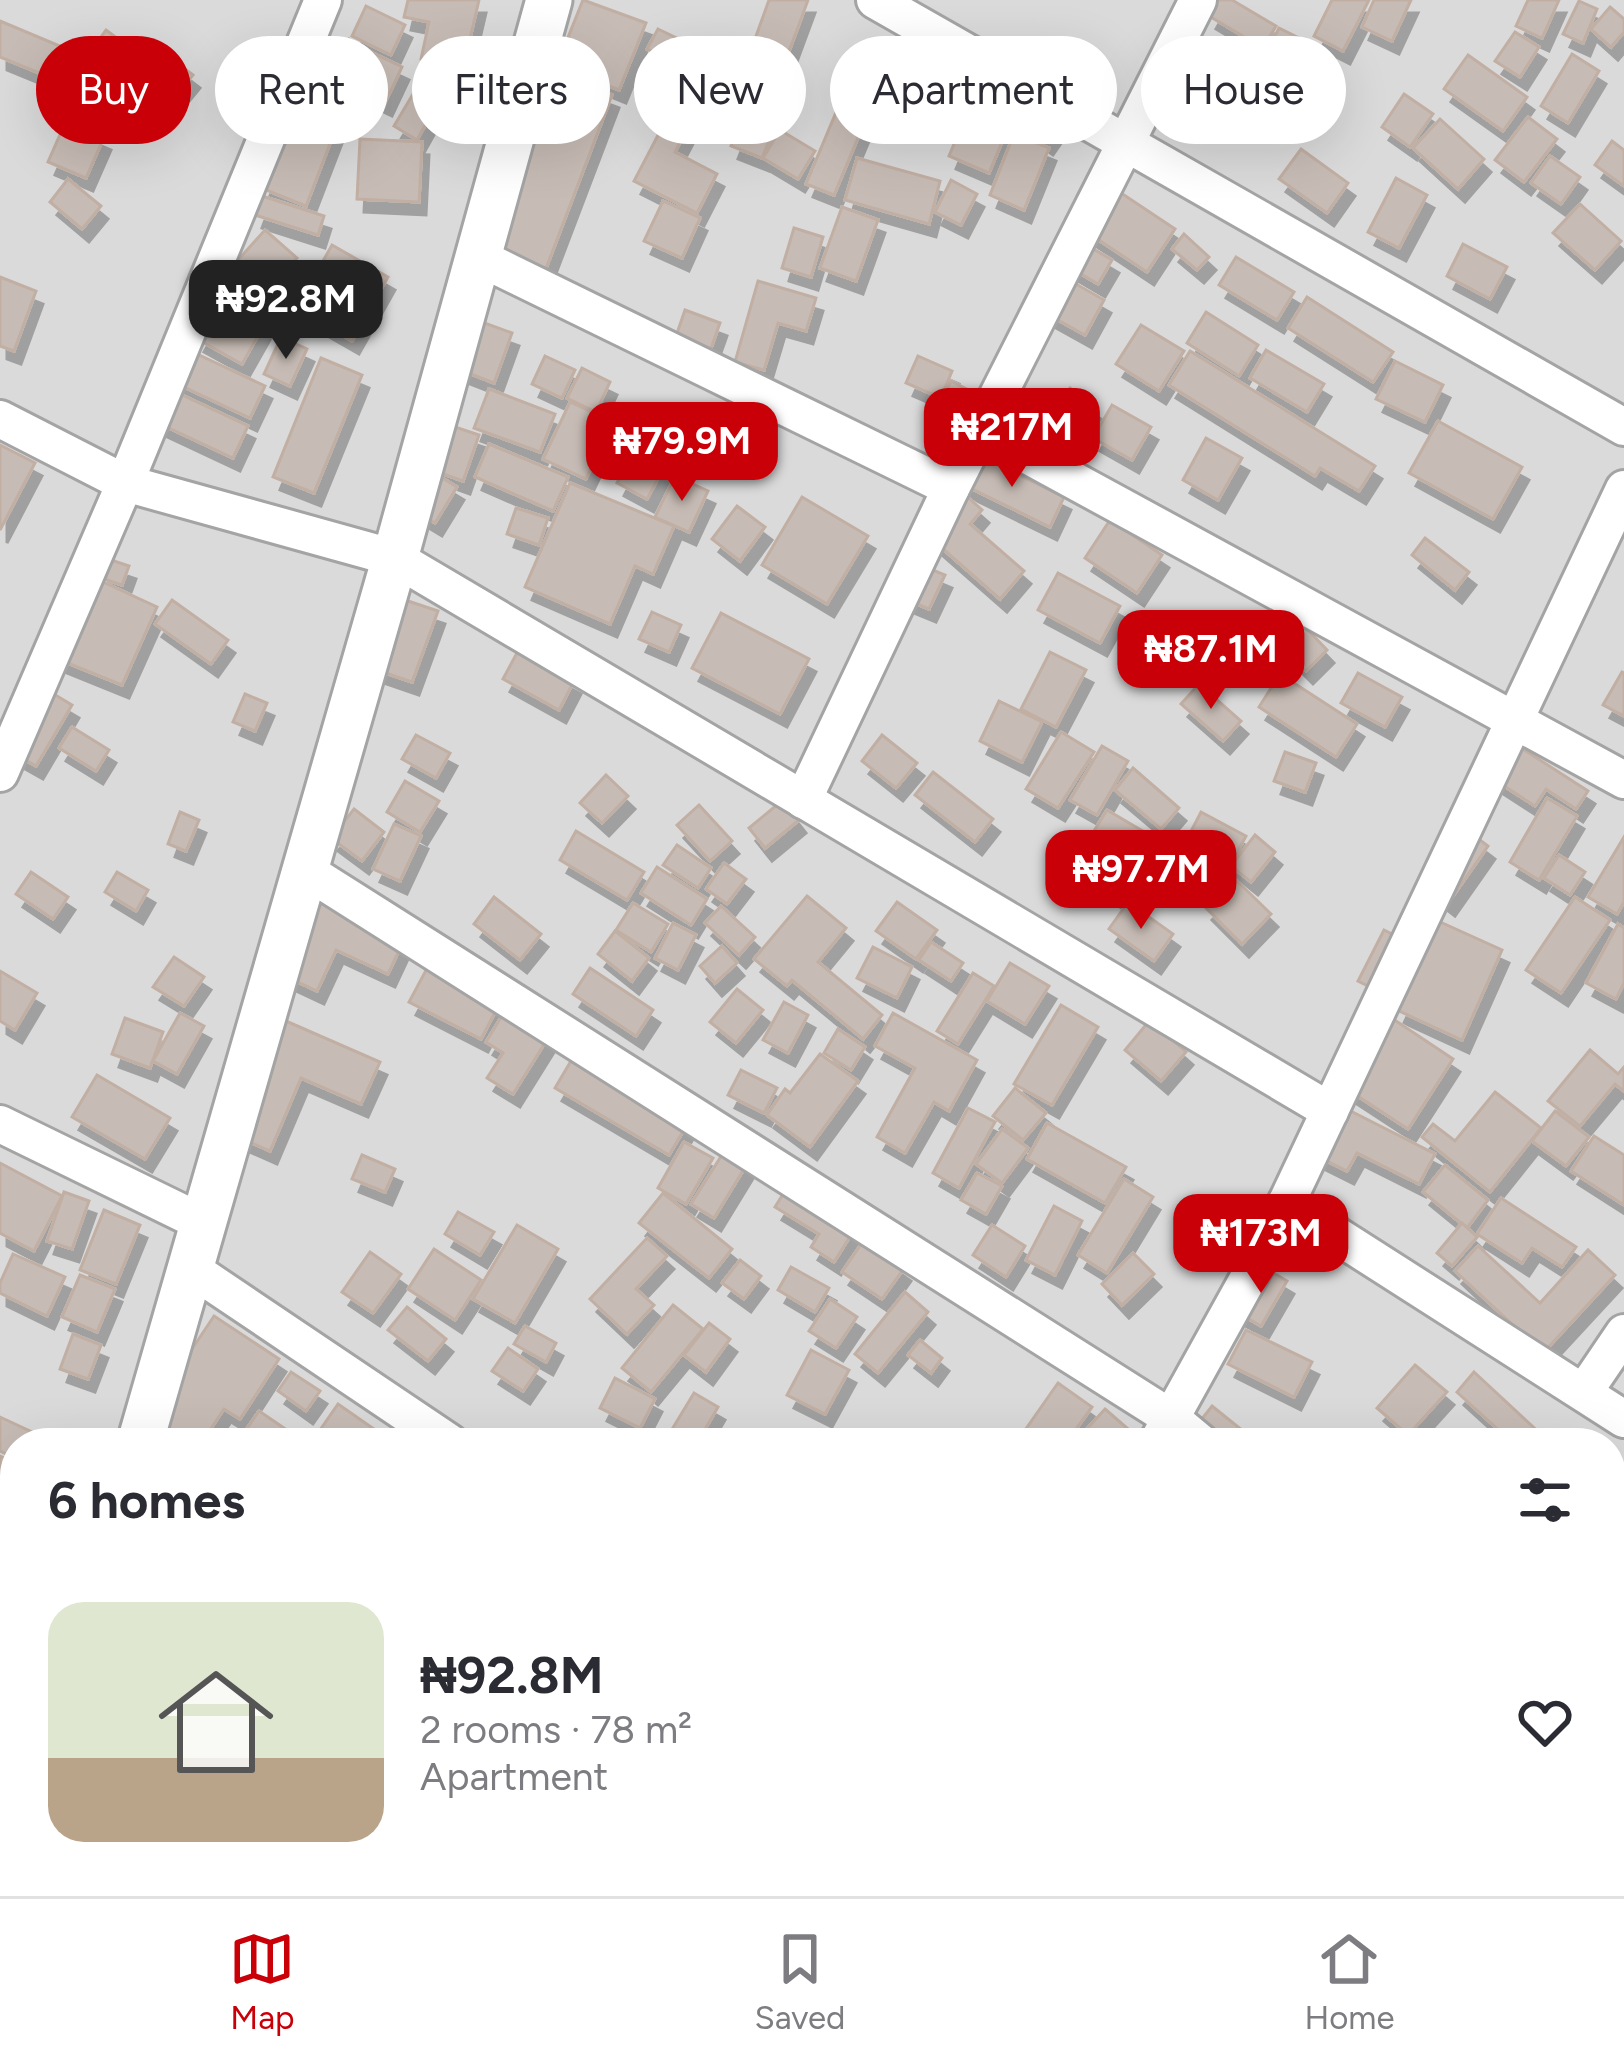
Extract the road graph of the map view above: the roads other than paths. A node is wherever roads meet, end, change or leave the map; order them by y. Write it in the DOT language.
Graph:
graph roads {
  1 [pos="323,0"];
  2 [pos="549,0"];
  3 [pos="875,0"];
  4 [pos="1198,0"];
  5 [pos="1127,141"];
  6 [pos="478,257"];
  7 [pos="0,419"];
  8 [pos="1624,427"];
  9 [pos="981,430"];
  10 [pos="124,484"];
  11 [pos="951,488"];
  12 [pos="1624,489"];
  13 [pos="395,558"];
  14 [pos="1516,718"];
  15 [pos="0,773"];
  16 [pos="1624,780"];
  17 [pos="803,800"];
  18 [pos="305,870"];
  19 [pos="1330,1112"];
  20 [pos="0,1124"];
  21 [pos="1286,1203"];
  22 [pos="203,1223"];
  23 [pos="190,1268"];
  24 [pos="1624,1333"];
  25 [pos="1584,1392"];
  26 [pos="1624,1419"];
  27 [pos="144,1428"];
  28 [pos="428,1428"];
  29 [pos="1161,1428"];
  30 [pos="1165,1428"];
  1 -- 10 [label="street"];
  2 -- 6 [label="street"];
  3 -- 5 [label="street"];
  4 -- 5 [label="street"];
  5 -- 8 [label="street"];
  5 -- 9 [label="street"];
  6 -- 11 [label="street"];
  6 -- 13 [label="street"];
  7 -- 10 [label="street"];
  9 -- 11 [label="street"];
  9 -- 14 [label="street"];
  10 -- 13 [label="street"];
  10 -- 15 [label="street"];
  11 -- 17 [label="street"];
  12 -- 14 [label="street"];
  13 -- 17 [label="street"];
  13 -- 18 [label="street"];
  14 -- 16 [label="street"];
  14 -- 19 [label="street"];
  17 -- 19 [label="street"];
  18 -- 22 [label="street"];
  18 -- 29 [label="street"];
  19 -- 21 [label="street"];
  20 -- 22 [label="street"];
  21 -- 25 [label="street"];
  21 -- 30 [label="street"];
  22 -- 23 [label="street"];
  23 -- 27 [label="street"];
  23 -- 28 [label="street"];
  24 -- 25 [label="street"];
  25 -- 26 [label="street"];
}
